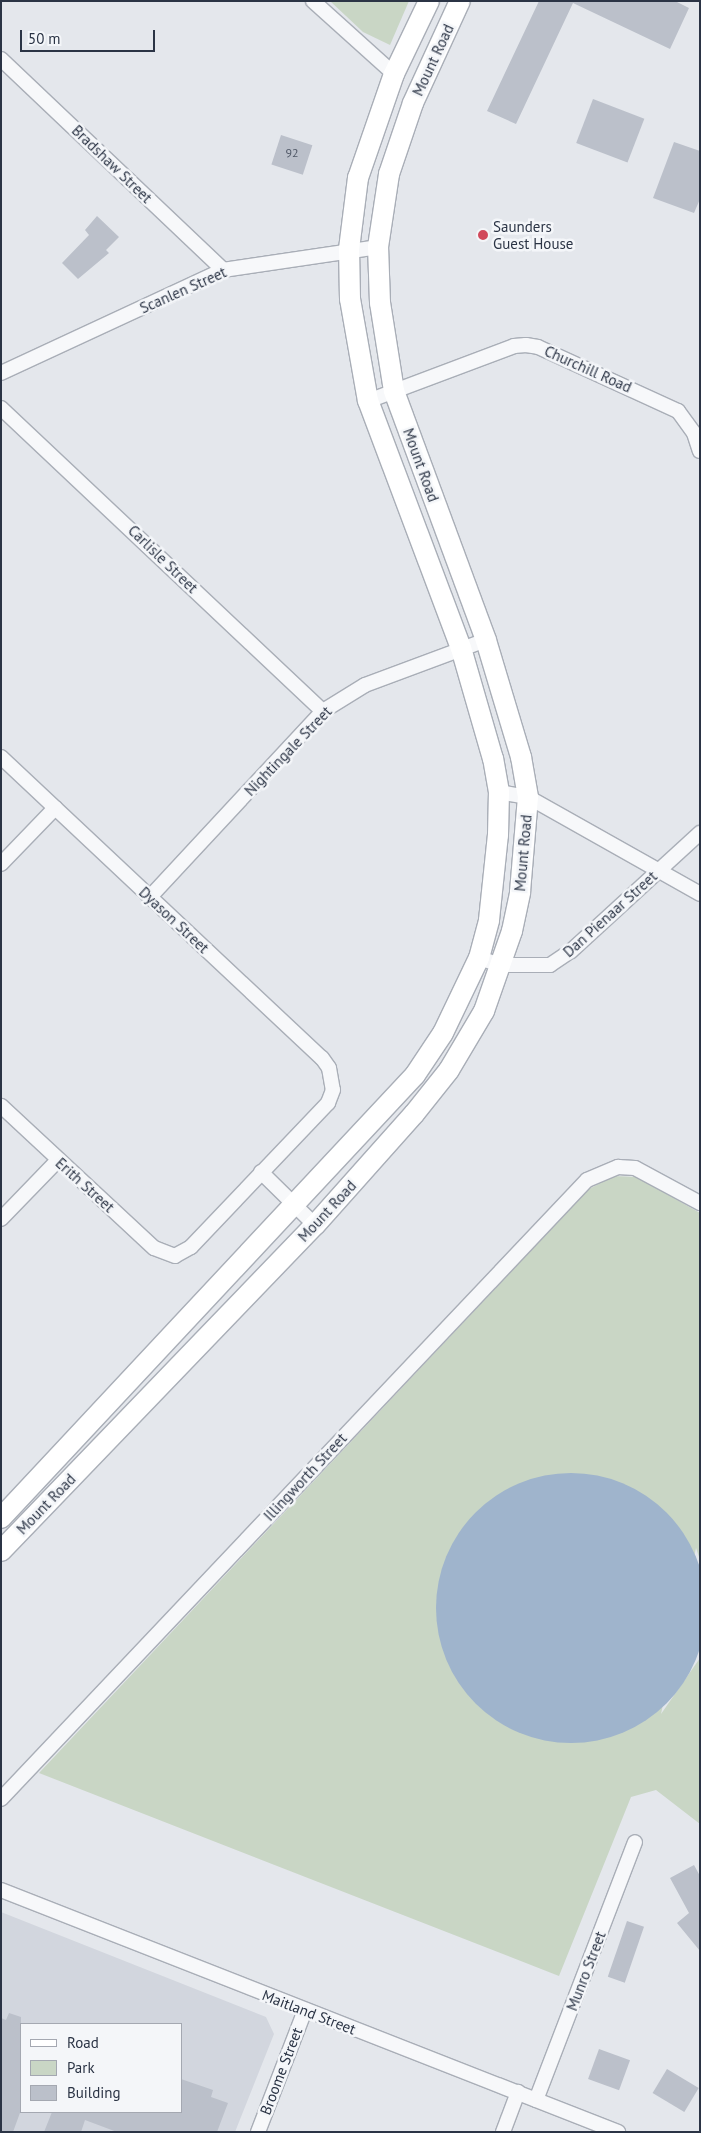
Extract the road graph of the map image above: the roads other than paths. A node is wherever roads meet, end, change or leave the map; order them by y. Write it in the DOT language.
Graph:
graph roads {
  1 [pos="314,1"];
  2 [pos="430,1"];
  3 [pos="460,1"];
  4 [pos="1,59"];
  5 [pos="394,74"];
  6 [pos="378,247"];
  7 [pos="349,249"];
  8 [pos="223,270"];
  9 [pos="1,373"];
  10 [pos="394,391"];
  11 [pos="368,401"];
  12 [pos="1,408"];
  13 [pos="700,451"];
  14 [pos="486,640"];
  15 [pos="461,648"];
  16 [pos="323,711"];
  17 [pos="1,757"];
  18 [pos="498,792"];
  19 [pos="528,797"];
  20 [pos="55,808"];
  21 [pos="700,833"];
  22 [pos="1,864"];
  23 [pos="660,870"];
  24 [pos="700,894"];
  25 [pos="150,897"];
  26 [pos="478,958"];
  27 [pos="501,965"];
  28 [pos="1,1106"];
  29 [pos="58,1160"];
  30 [pos="261,1172"];
  31 [pos="700,1203"];
  32 [pos="295,1207"];
  33 [pos="1,1219"];
  34 [pos="315,1225"];
  35 [pos="1,1518"];
  36 [pos="1,1551"];
  37 [pos="1,1799"];
  38 [pos="635,1842"];
  39 [pos="1,1890"];
  40 [pos="305,2010"];
  41 [pos="518,2092"];
  42 [pos="536,2100"];
  43 [pos="258,2132"];
  44 [pos="503,2132"];
  45 [pos="618,2132"];
  1 -- 5 [label="street"];
  2 -- 5 [label="main road, Mount Road"];
  3 -- 6 [label="main road, Mount Road"];
  4 -- 8 [label="street, Bradshaw Street"];
  5 -- 7 [label="main road, Mount Road"];
  6 -- 7 [label="street, Scanlen Street"];
  6 -- 10 [label="main road, Mount Road"];
  7 -- 8 [label="street, Scanlen Street"];
  7 -- 11 [label="main road, Mount Road"];
  8 -- 9 [label="street, Scanlen Street"];
  10 -- 11 [label="street, Churchill Road"];
  10 -- 13 [label="street, Churchill Road"];
  10 -- 14 [label="main road, Mount Road"];
  11 -- 15 [label="main road, Mount Road"];
  12 -- 16 [label="street, Carlisle Street"];
  14 -- 15 [label="street, Nightingale Street"];
  14 -- 19 [label="main road, Mount Road"];
  15 -- 16 [label="street, Nightingale Street"];
  15 -- 18 [label="main road, Mount Road"];
  16 -- 25 [label="street, Nightingale Street"];
  17 -- 20 [label="street, Dyason Street"];
  18 -- 19 [label="street"];
  18 -- 26 [label="main road, Mount Road"];
  19 -- 23 [label="street"];
  19 -- 27 [label="main road, Mount Road"];
  20 -- 22 [label="street"];
  20 -- 25 [label="street, Dyason Street"];
  21 -- 23 [label="street, Dan Pienaar Street"];
  23 -- 24 [label="street"];
  23 -- 27 [label="street, Dan Pienaar Street"];
  25 -- 30 [label="street, Dyason Street"];
  26 -- 27 [label="street, Dan Pienaar Street"];
  26 -- 32 [label="main road, Mount Road"];
  27 -- 34 [label="main road, Mount Road"];
  28 -- 29 [label="street, Erith Street"];
  29 -- 30 [label="street, Erith Street"];
  29 -- 33 [label="street"];
  30 -- 32 [label="street"];
  31 -- 37 [label="street, Illingworth Street"];
  32 -- 34 [label="street"];
  32 -- 35 [label="main road, Mount Road"];
  34 -- 36 [label="main road, Mount Road"];
  38 -- 42 [label="street, Munro Street"];
  39 -- 40 [label="street, Maitland Street"];
  40 -- 41 [label="street, Maitland Street"];
  40 -- 43 [label="street, Broome Street"];
  41 -- 42 [label="street, Maitland Street"];
  41 -- 44 [label="street"];
  42 -- 45 [label="street, Maitland Street"];
}
